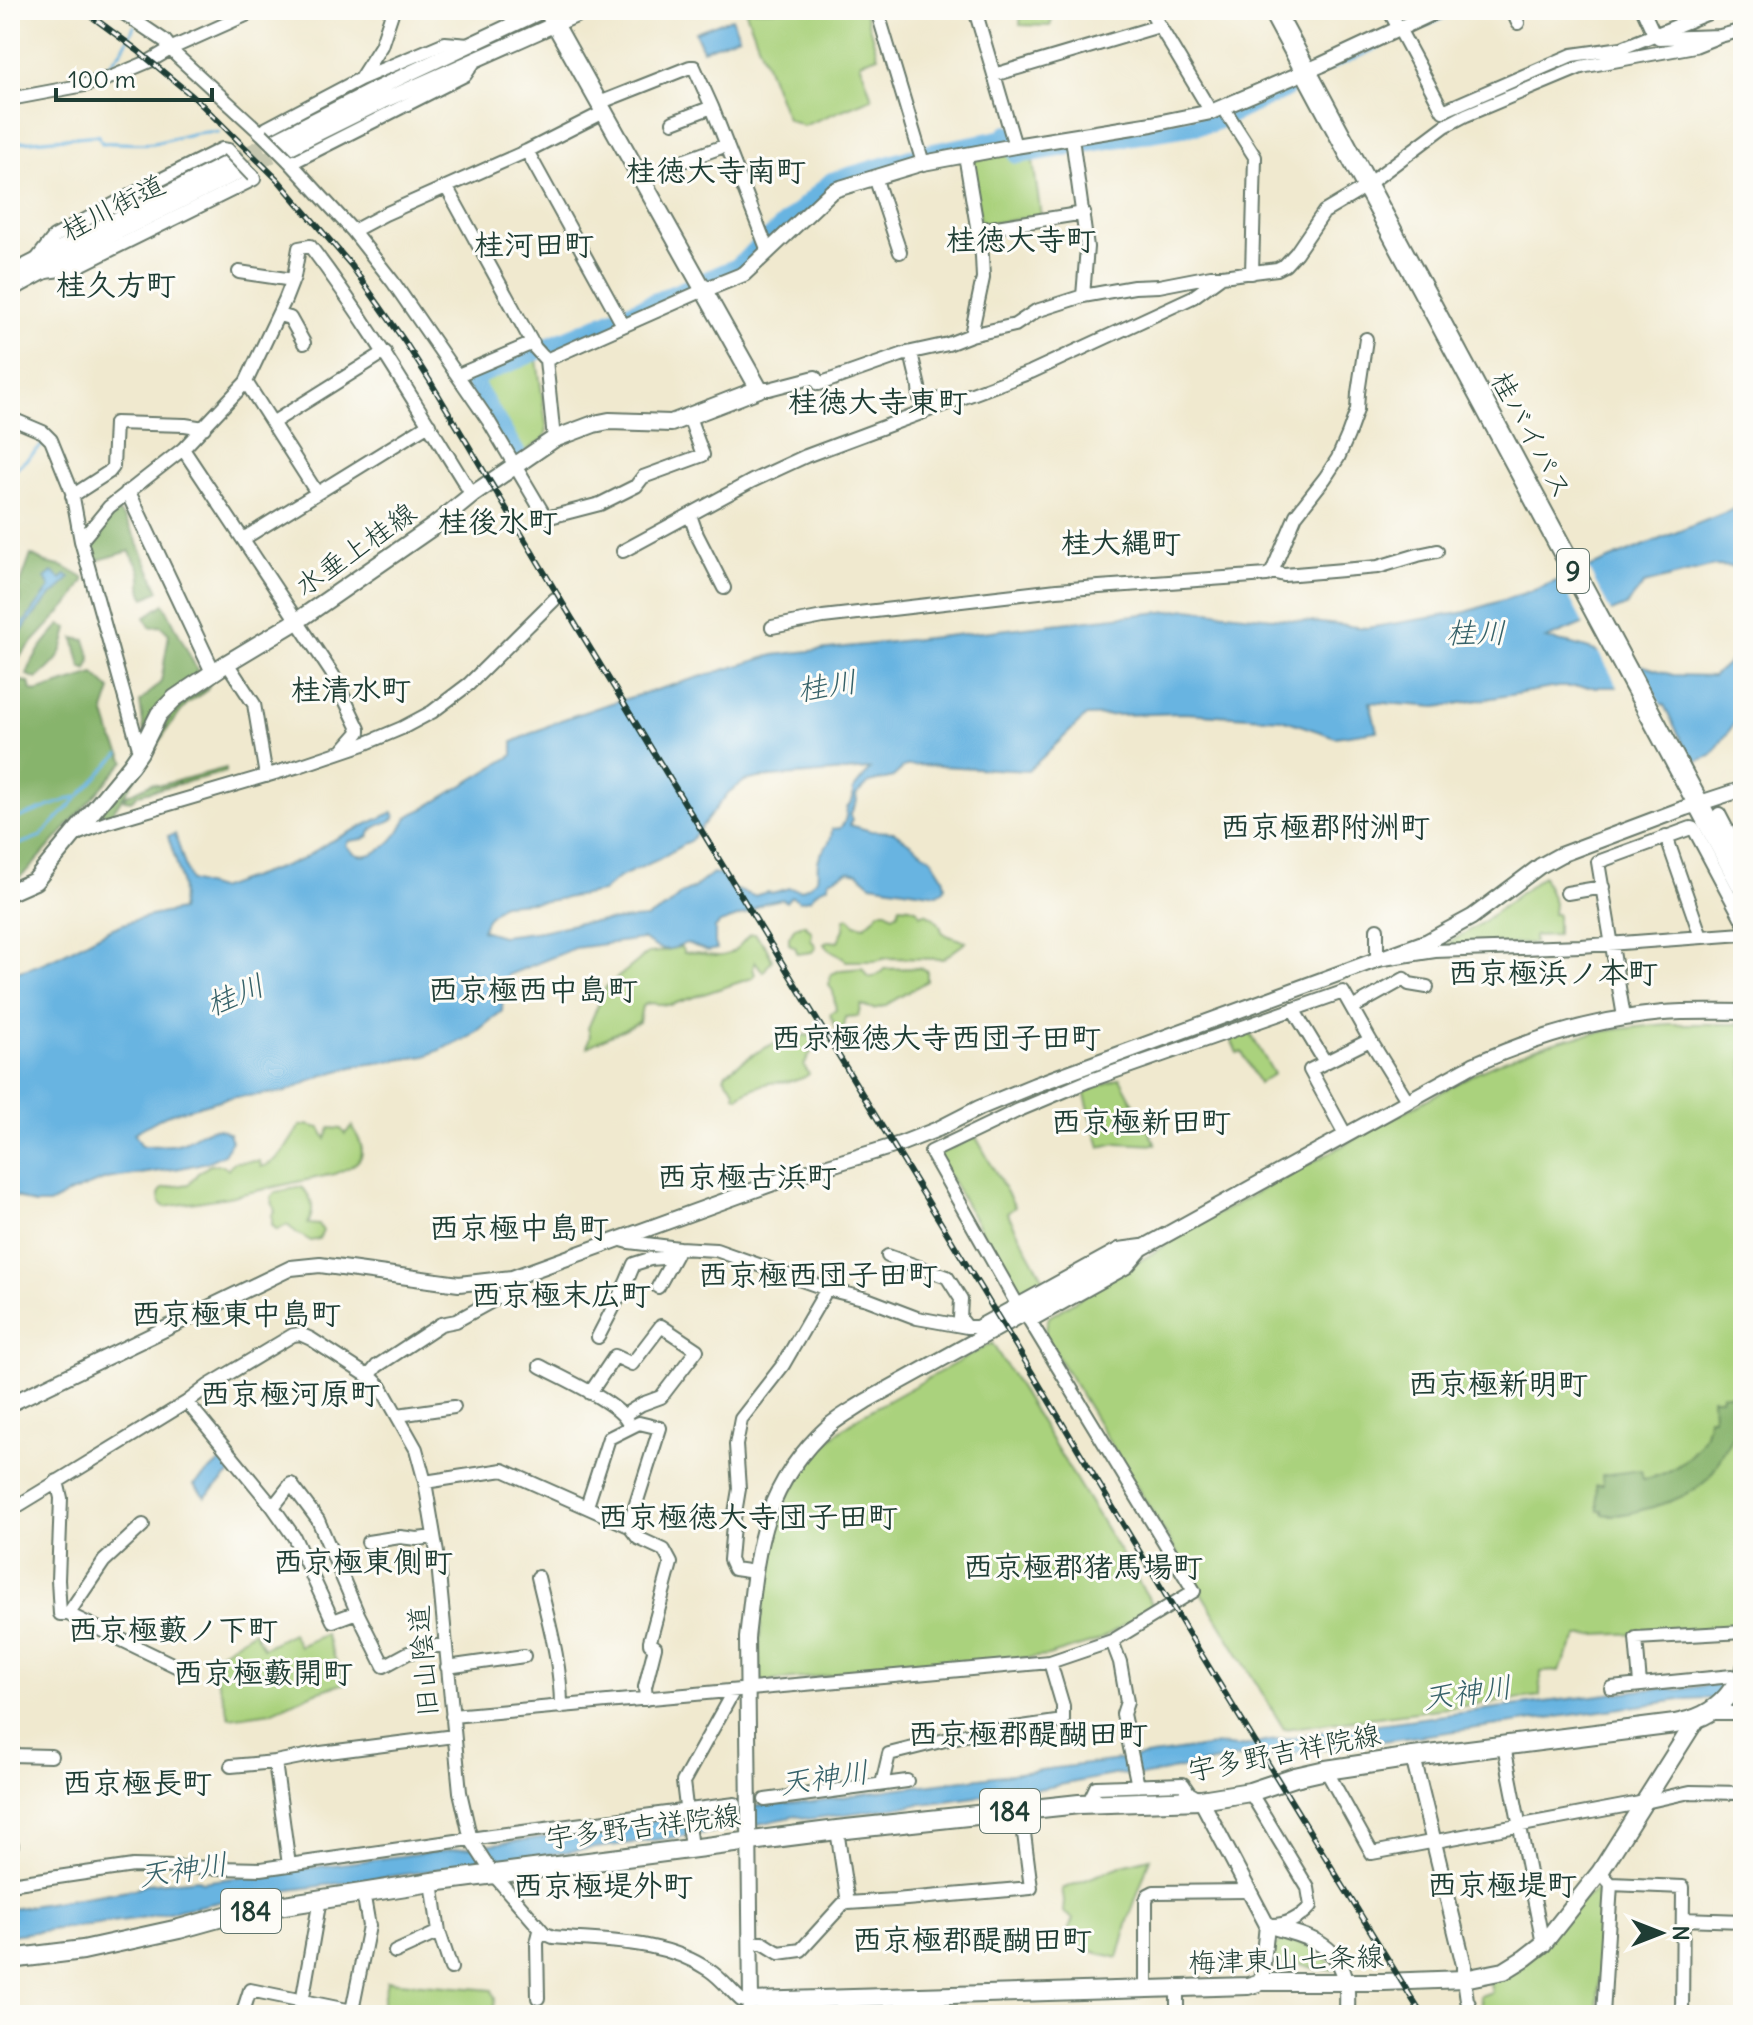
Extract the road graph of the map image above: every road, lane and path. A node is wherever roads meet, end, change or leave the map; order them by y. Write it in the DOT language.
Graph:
graph roads {
  1 [pos="12,10"];
  2 [pos="257,10"];
  3 [pos="393,10"];
  4 [pos="587,10"];
  5 [pos="892,10"];
  6 [pos="975,10"];
  7 [pos="1150,10"];
  8 [pos="1273,10"];
  9 [pos="1389,10"];
  10 [pos="1439,10"];
  11 [pos="1512,10"];
  12 [pos="1643,10"];
  13 [pos="1716,10"];
  14 [pos="878,12"];
  15 [pos="549,14"];
  16 [pos="129,16"];
  17 [pos="10,22"];
  18 [pos="1518,23"];
  19 [pos="1159,26"];
  20 [pos="1398,29"];
  21 [pos="1743,30"];
  22 [pos="1654,34"];
  23 [pos="1720,36"];
  24 [pos="172,48"];
  25 [pos="472,52"];
  26 [pos="1307,72"];
  27 [pos="994,75"];
  28 [pos="360,79"];
  29 [pos="10,99"];
  30 [pos="601,107"];
  31 [pos="712,107"];
  32 [pos="1223,113"];
  33 [pos="673,122"];
  34 [pos="1073,144"];
  35 [pos="278,145"];
  36 [pos="727,145"];
  37 [pos="1015,146"];
  38 [pos="527,151"];
  39 [pos="965,155"];
  40 [pos="921,158"];
  41 [pos="683,161"];
  42 [pos="238,165"];
  43 [pos="875,177"];
  44 [pos="1367,185"];
  45 [pos="447,188"];
  46 [pos="1084,213"];
  47 [pos="978,230"];
  48 [pos="353,231"];
  49 [pos="766,246"];
  50 [pos="900,252"];
  51 [pos="42,266"];
  52 [pos="239,272"];
  53 [pos="1252,273"];
  54 [pos="10,274"];
  55 [pos="1222,276"];
  56 [pos="293,280"];
  57 [pos="701,286"];
  58 [pos="10,290"];
  59 [pos="1083,296"];
  60 [pos="279,315"];
  61 [pos="620,319"];
  62 [pos="971,335"];
  63 [pos="1366,339"];
  64 [pos="304,343"];
  65 [pos="539,351"];
  66 [pos="385,352"];
  67 [pos="911,353"];
  68 [pos="458,375"];
  69 [pos="246,382"];
  70 [pos="759,389"];
  71 [pos="954,400"];
  72 [pos="689,417"];
  73 [pos="10,418"];
  74 [pos="272,423"];
  75 [pos="429,424"];
  76 [pos="204,428"];
  77 [pos="554,439"];
  78 [pos="183,449"];
  79 [pos="514,466"];
  80 [pos="128,492"];
  81 [pos="317,493"];
  82 [pos="472,495"];
  83 [pos="72,496"];
  84 [pos="690,515"];
  85 [pos="243,539"];
  86 [pos="81,541"];
  87 [pos="623,551"];
  88 [pos="1437,551"];
  89 [pos="1272,572"];
  90 [pos="724,588"];
  91 [pos="555,599"];
  92 [pos="297,621"];
  93 [pos="772,627"];
  94 [pos="220,668"];
  95 [pos="344,750"];
  96 [pos="140,752"];
  97 [pos="266,776"];
  98 [pos="1743,789"];
  99 [pos="1696,799"];
  100 [pos="1719,814"];
  101 [pos="71,836"];
  102 [pos="1666,836"];
  103 [pos="1743,860"];
  104 [pos="1603,887"];
  105 [pos="1743,887"];
  106 [pos="10,892"];
  107 [pos="1567,893"];
  108 [pos="1743,921"];
  109 [pos="1377,929"];
  110 [pos="1743,934"];
  111 [pos="1701,937"];
  112 [pos="1612,943"];
  113 [pos="1377,960"];
  114 [pos="1427,987"];
  115 [pos="1352,1008"];
  116 [pos="1293,1009"];
  117 [pos="1743,1012"];
  118 [pos="1624,1017"];
  119 [pos="1370,1040"];
  120 [pos="1325,1062"];
  121 [pos="1407,1100"];
  122 [pos="1345,1134"];
  123 [pos="618,1239"];
  124 [pos="1147,1245"];
  125 [pos="677,1253"];
  126 [pos="888,1256"];
  127 [pos="512,1278"];
  128 [pos="658,1287"];
  129 [pos="827,1289"];
  130 [pos="1017,1304"];
  131 [pos="967,1327"];
  132 [pos="598,1337"];
  133 [pos="540,1366"];
  134 [pos="369,1376"];
  135 [pos="590,1393"];
  136 [pos="187,1402"];
  137 [pos="10,1404"];
  138 [pos="454,1407"];
  139 [pos="398,1415"];
  140 [pos="624,1415"];
  141 [pos="631,1427"];
  142 [pos="57,1481"];
  143 [pos="425,1482"];
  144 [pos="587,1506"];
  145 [pos="10,1507"];
  146 [pos="273,1507"];
  147 [pos="143,1525"];
  148 [pos="629,1526"];
  149 [pos="434,1537"];
  150 [pos="368,1542"];
  151 [pos="755,1572"];
  152 [pos="538,1577"];
  153 [pos="357,1612"];
  154 [pos="68,1614"];
  155 [pos="1743,1632"];
  156 [pos="1112,1641"];
  157 [pos="445,1644"];
  158 [pos="524,1656"];
  159 [pos="1050,1662"];
  160 [pos="178,1667"];
  161 [pos="447,1667"];
  162 [pos="1742,1674"];
  163 [pos="1640,1684"];
  164 [pos="1611,1688"];
  165 [pos="740,1691"];
  166 [pos="646,1699"];
  167 [pos="561,1707"];
  168 [pos="1743,1713"];
  169 [pos="452,1716"];
  170 [pos="1702,1717"];
  171 [pos="454,1736"];
  172 [pos="1504,1746"];
  173 [pos="10,1755"];
  174 [pos="51,1756"];
  175 [pos="1413,1757"];
  176 [pos="275,1762"];
  177 [pos="231,1766"];
  178 [pos="1326,1770"];
  179 [pos="907,1781"];
  180 [pos="1137,1782"];
  181 [pos="882,1784"];
  182 [pos="1250,1792"];
  183 [pos="1743,1793"];
  184 [pos="765,1800"];
  185 [pos="1201,1800"];
  186 [pos="1645,1802"];
  187 [pos="742,1804"];
  188 [pos="1088,1804"];
  189 [pos="1021,1810"];
  190 [pos="686,1812"];
  191 [pos="1520,1824"];
  192 [pos="837,1830"];
  193 [pos="749,1836"];
  194 [pos="472,1841"];
  195 [pos="1433,1841"];
  196 [pos="690,1843"];
  197 [pos="289,1865"];
  198 [pos="491,1870"];
  199 [pos="1606,1878"];
  200 [pos="432,1882"];
  201 [pos="10,1884"];
  202 [pos="1249,1891"];
  203 [pos="363,1892"];
  204 [pos="320,1899"];
  205 [pos="848,1903"];
  206 [pos="1683,1919"];
  207 [pos="1743,1921"];
  208 [pos="1267,1925"];
  209 [pos="540,1931"];
  210 [pos="439,1932"];
  211 [pos="750,1943"];
  212 [pos="1543,1944"];
  213 [pos="395,1952"];
  214 [pos="10,1959"];
  215 [pos="451,1968"];
  216 [pos="1464,1979"];
  217 [pos="1261,1982"];
  218 [pos="1346,1982"];
  219 [pos="1146,1988"];
  220 [pos="1177,1988"];
  221 [pos="538,1998"];
  222 [pos="302,2002"];
  223 [pos="750,2008"];
  224 [pos="242,2015"];
  225 [pos="1177,2015"];
  226 [pos="1347,2015"];
  227 [pos="1474,2015"];
  228 [pos="1603,2015"];
  229 [pos="1682,2015"];
  1 -- 17 [label="street"];
  2 -- 24 [label="street"];
  3 -- 28 [label="street"];
  4 -- 15 [label="street"];
  5 -- 14 [label="street"];
  6 -- 27 [label="street"];
  7 -- 19 [label="street"];
  8 -- 26 [label="highway, 桂バイパス / 9"];
  9 -- 20 [label="street"];
  10 -- 20 [label="street"];
  11 -- 18 [label="street"];
  12 -- 22 [label="street"];
  13 -- 22 [label="street"];
  14 -- 40 [label="street"];
  15 -- 25 [label="street"];
  15 -- 30 [label="main road"];
  16 -- 24 [label="street"];
  19 -- 27 [label="street"];
  19 -- 32 [label="street"];
  20 -- 22 [label="street"];
  20 -- 26 [label="street"];
  21 -- 23 [label="street"];
  22 -- 23 [label="street"];
  23 -- 44 [label="street"];
  24 -- 29 [label="street"];
  24 -- 35 [label="street"];
  25 -- 28 [label="street"];
  25 -- 35 [label="street"];
  26 -- 32 [label="street"];
  26 -- 44 [label="highway, 桂バイパス / 9"];
  27 -- 37 [label="street"];
  28 -- 35 [label="street"];
  30 -- 31 [label="street"];
  30 -- 38 [label="street"];
  30 -- 57 [label="main road"];
  31 -- 33 [label="street"];
  31 -- 36 [label="street"];
  32 -- 34 [label="street"];
  32 -- 53 [label="street"];
  34 -- 37 [label="street"];
  34 -- 46 [label="street"];
  35 -- 48 [label="street"];
  36 -- 41 [label="street"];
  36 -- 49 [label="street"];
  37 -- 39 [label="street"];
  38 -- 45 [label="street"];
  38 -- 61 [label="street"];
  39 -- 40 [label="street"];
  39 -- 47 [label="street"];
  40 -- 43 [label="street"];
  42 -- 51 [label="street, 桂川街道"];
  42 -- 51 [label="street"];
  43 -- 49 [label="street"];
  43 -- 50 [label="street"];
  44 -- 53 [label="street"];
  44 -- 99 [label="highway, 桂バイパス / 9"];
  45 -- 48 [label="street"];
  45 -- 65 [label="street"];
  46 -- 47 [label="street"];
  46 -- 59 [label="street"];
  47 -- 62 [label="street"];
  48 -- 68 [label="street"];
  49 -- 57 [label="street"];
  51 -- 54 [label="street, 桂川街道"];
  51 -- 58 [label="street, 桂川街道"];
  52 -- 56 [label="street"];
  53 -- 55 [label="street"];
  55 -- 59 [label="street"];
  55 -- 71 [label="street"];
  56 -- 60 [label="street"];
  56 -- 66 [label="street"];
  57 -- 61 [label="street"];
  57 -- 70 [label="main road"];
  59 -- 62 [label="street"];
  60 -- 64 [label="street"];
  60 -- 69 [label="street"];
  61 -- 65 [label="street"];
  62 -- 67 [label="street"];
  63 -- 89 [label="street"];
  65 -- 68 [label="street"];
  65 -- 77 [label="street"];
  66 -- 74 [label="street"];
  66 -- 75 [label="street"];
  67 -- 70 [label="street"];
  67 -- 71 [label="street"];
  68 -- 79 [label="street"];
  69 -- 74 [label="street"];
  69 -- 76 [label="street"];
  70 -- 72 [label="main road, 水垂上桂線"];
  71 -- 84 [label="street"];
  72 -- 77 [label="main road, 水垂上桂線"];
  72 -- 79 [label="street"];
  73 -- 83 [label="street"];
  74 -- 81 [label="street"];
  75 -- 81 [label="street"];
  75 -- 82 [label="street"];
  76 -- 78 [label="street"];
  76 -- 83 [label="street"];
  77 -- 79 [label="main road, 水垂上桂線"];
  78 -- 80 [label="street"];
  78 -- 85 [label="street"];
  79 -- 82 [label="main road, 水垂上桂線"];
  80 -- 86 [label="street"];
  80 -- 94 [label="street"];
  81 -- 85 [label="street"];
  82 -- 92 [label="main road, 水垂上桂線"];
  83 -- 86 [label="street"];
  84 -- 87 [label="street"];
  84 -- 90 [label="street"];
  85 -- 92 [label="street"];
  86 -- 96 [label="street"];
  88 -- 89 [label="street"];
  89 -- 93 [label="street"];
  91 -- 95 [label="street"];
  92 -- 94 [label="main road, 水垂上桂線"];
  92 -- 95 [label="street"];
  94 -- 96 [label="main road, 水垂上桂線"];
  94 -- 97 [label="street"];
  95 -- 97 [label="street"];
  96 -- 101 [label="main road, 水垂上桂線"];
  97 -- 101 [label="street"];
  98 -- 99 [label="street"];
  99 -- 105 [label="highway, 桂バイパス / 9"];
  99 -- 113 [label="street"];
  100 -- 103 [label="street"];
  101 -- 106 [label="main road, 水垂上桂線"];
  102 -- 104 [label="street"];
  102 -- 108 [label="street"];
  102 -- 111 [label="street"];
  104 -- 107 [label="street"];
  104 -- 112 [label="street"];
  109 -- 113 [label="street"];
  110 -- 111 [label="street"];
  111 -- 112 [label="street"];
  112 -- 113 [label="street"];
  112 -- 118 [label="street"];
  113 -- 123 [label="street"];
  114 -- 115 [label="street"];
  115 -- 116 [label="street"];
  115 -- 119 [label="street"];
  116 -- 120 [label="street"];
  116 -- 130 [label="street"];
  117 -- 118 [label="street"];
  118 -- 121 [label="street"];
  119 -- 120 [label="street"];
  119 -- 121 [label="street"];
  120 -- 122 [label="street"];
  121 -- 122 [label="street"];
  122 -- 124 [label="street"];
  123 -- 125 [label="street"];
  123 -- 127 [label="street"];
  124 -- 130 [label="street"];
  124 -- 151 [label="street"];
  124 -- 156 [label="street"];
  125 -- 128 [label="street"];
  125 -- 129 [label="street"];
  125 -- 132 [label="street"];
  126 -- 131 [label="street"];
  127 -- 134 [label="street"];
  127 -- 137 [label="street"];
  129 -- 131 [label="street"];
  129 -- 151 [label="street"];
  130 -- 131 [label="street"];
  133 -- 135 [label="street"];
  134 -- 136 [label="street, 旧山陰道"];
  134 -- 139 [label="street, 旧山陰道"];
  135 -- 140 [label="street"];
  135 -- 140 [label="street"];
  136 -- 142 [label="street, 旧山陰道"];
  136 -- 146 [label="street"];
  138 -- 139 [label="street"];
  139 -- 143 [label="street, 旧山陰道"];
  140 -- 141 [label="street"];
  141 -- 144 [label="street"];
  141 -- 148 [label="street"];
  142 -- 145 [label="street, 旧山陰道"];
  142 -- 154 [label="street"];
  143 -- 144 [label="street"];
  143 -- 149 [label="street, 旧山陰道"];
  144 -- 148 [label="street"];
  146 -- 153 [label="street"];
  146 -- 153 [label="street"];
  147 -- 154 [label="street"];
  148 -- 166 [label="street"];
  149 -- 150 [label="street"];
  149 -- 157 [label="street, 旧山陰道"];
  151 -- 165 [label="street"];
  152 -- 167 [label="street"];
  153 -- 157 [label="street"];
  154 -- 160 [label="street"];
  155 -- 163 [label="street"];
  156 -- 159 [label="street"];
  156 -- 180 [label="street"];
  157 -- 161 [label="street, 旧山陰道"];
  158 -- 161 [label="street"];
  159 -- 165 [label="street"];
  159 -- 181 [label="street"];
  161 -- 169 [label="street, 旧山陰道"];
  162 -- 163 [label="street"];
  162 -- 170 [label="main road"];
  163 -- 164 [label="street"];
  165 -- 166 [label="street"];
  165 -- 187 [label="street"];
  165 -- 190 [label="street"];
  166 -- 167 [label="street"];
  167 -- 169 [label="street"];
  168 -- 170 [label="street"];
  169 -- 171 [label="street, 旧山陰道"];
  170 -- 172 [label="main road, 宇多野吉祥院線 / 184"];
  170 -- 186 [label="main road, 梅津東山七条線"];
  171 -- 176 [label="street"];
  171 -- 194 [label="street, 旧山陰道"];
  172 -- 175 [label="main road, 宇多野吉祥院線 / 184"];
  172 -- 191 [label="street"];
  173 -- 174 [label="street"];
  175 -- 178 [label="main road, 宇多野吉祥院線 / 184"];
  175 -- 195 [label="street"];
  176 -- 177 [label="street"];
  176 -- 197 [label="street"];
  178 -- 182 [label="main road, 宇多野吉祥院線 / 184"];
  178 -- 195 [label="street"];
  179 -- 181 [label="street"];
  180 -- 185 [label="street"];
  180 -- 188 [label="street"];
  181 -- 184 [label="street"];
  182 -- 185 [label="main road, 宇多野吉祥院線 / 184"];
  182 -- 208 [label="street"];
  183 -- 186 [label="street"];
  185 -- 188 [label="main road, 宇多野吉祥院線 / 184"];
  185 -- 202 [label="street"];
  186 -- 191 [label="street"];
  186 -- 199 [label="main road, 梅津東山七条線"];
  187 -- 190 [label="street"];
  187 -- 193 [label="street"];
  188 -- 189 [label="main road, 宇多野吉祥院線 / 184"];
  189 -- 192 [label="main road, 宇多野吉祥院線 / 184"];
  189 -- 205 [label="street"];
  190 -- 194 [label="street"];
  190 -- 196 [label="street"];
  191 -- 195 [label="street"];
  191 -- 212 [label="street"];
  192 -- 193 [label="main road, 宇多野吉祥院線 / 184"];
  192 -- 205 [label="street"];
  193 -- 196 [label="main road, 宇多野吉祥院線 / 184"];
  193 -- 211 [label="street"];
  194 -- 197 [label="street"];
  194 -- 198 [label="street, 旧山陰道"];
  195 -- 216 [label="street"];
  196 -- 198 [label="main road, 宇多野吉祥院線 / 184"];
  197 -- 201 [label="street"];
  198 -- 200 [label="main road, 宇多野吉祥院線 / 184"];
  198 -- 209 [label="street, 旧山陰道"];
  199 -- 206 [label="street"];
  199 -- 212 [label="main road, 梅津東山七条線"];
  199 -- 228 [label="street"];
  200 -- 203 [label="main road, 宇多野吉祥院線 / 184"];
  200 -- 210 [label="street"];
  202 -- 208 [label="street"];
  202 -- 219 [label="street"];
  203 -- 204 [label="main road, 宇多野吉祥院線 / 184"];
  203 -- 222 [label="street"];
  204 -- 214 [label="main road, 宇多野吉祥院線 / 184"];
  204 -- 222 [label="street"];
  205 -- 211 [label="street"];
  206 -- 207 [label="street"];
  206 -- 229 [label="street"];
  208 -- 217 [label="street"];
  208 -- 218 [label="street"];
  209 -- 221 [label="street"];
  209 -- 223 [label="street"];
  210 -- 213 [label="street"];
  210 -- 215 [label="street"];
  211 -- 223 [label="street"];
  212 -- 216 [label="main road, 梅津東山七条線"];
  216 -- 218 [label="main road, 梅津東山七条線"];
  216 -- 227 [label="street"];
  217 -- 218 [label="main road, 梅津東山七条線"];
  217 -- 220 [label="main road, 梅津東山七条線"];
  218 -- 226 [label="street"];
  219 -- 220 [label="main road, 梅津東山七条線"];
  219 -- 223 [label="main road, 梅津東山七条線"];
  220 -- 225 [label="street"];
  222 -- 224 [label="street"];
}
